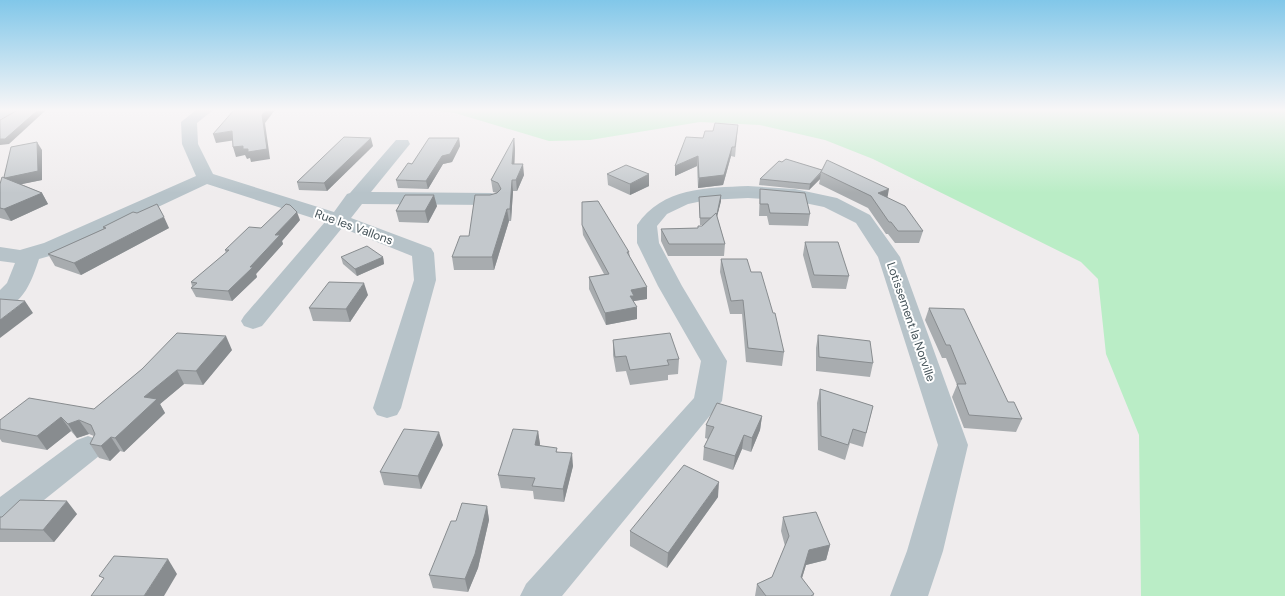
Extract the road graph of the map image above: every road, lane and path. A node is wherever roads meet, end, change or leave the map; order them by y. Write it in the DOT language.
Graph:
graph roads {
  1 [pos="190,138"];
  2 [pos="402,144"];
  3 [pos="206,178"];
  4 [pos="354,198"];
  5 [pos="491,199"];
  6 [pos="336,219"];
  7 [pos="0,254"];
  8 [pos="30,255"];
  9 [pos="0,303"];
  10 [pos="252,321"];
  11 [pos="387,408"];
  12 [pos="88,448"];
  13 [pos="0,518"];
  14 [pos="539,596"];
  15 [pos="909,596"];
  1 -- 3 [label="street"];
  2 -- 4 [label="street"];
  3 -- 6 [label="street, Rue les Vallons"];
  3 -- 8 [label="street"];
  4 -- 5 [label="street"];
  4 -- 6 [label="street"];
  6 -- 10 [label="street"];
  6 -- 11 [label="street, Rue les Vallons"];
  7 -- 8 [label="street"];
  8 -- 9 [label="street"];
  12 -- 13 [label="street"];
  14 -- 15 [label="street, Lotissement la Norville"];
}
